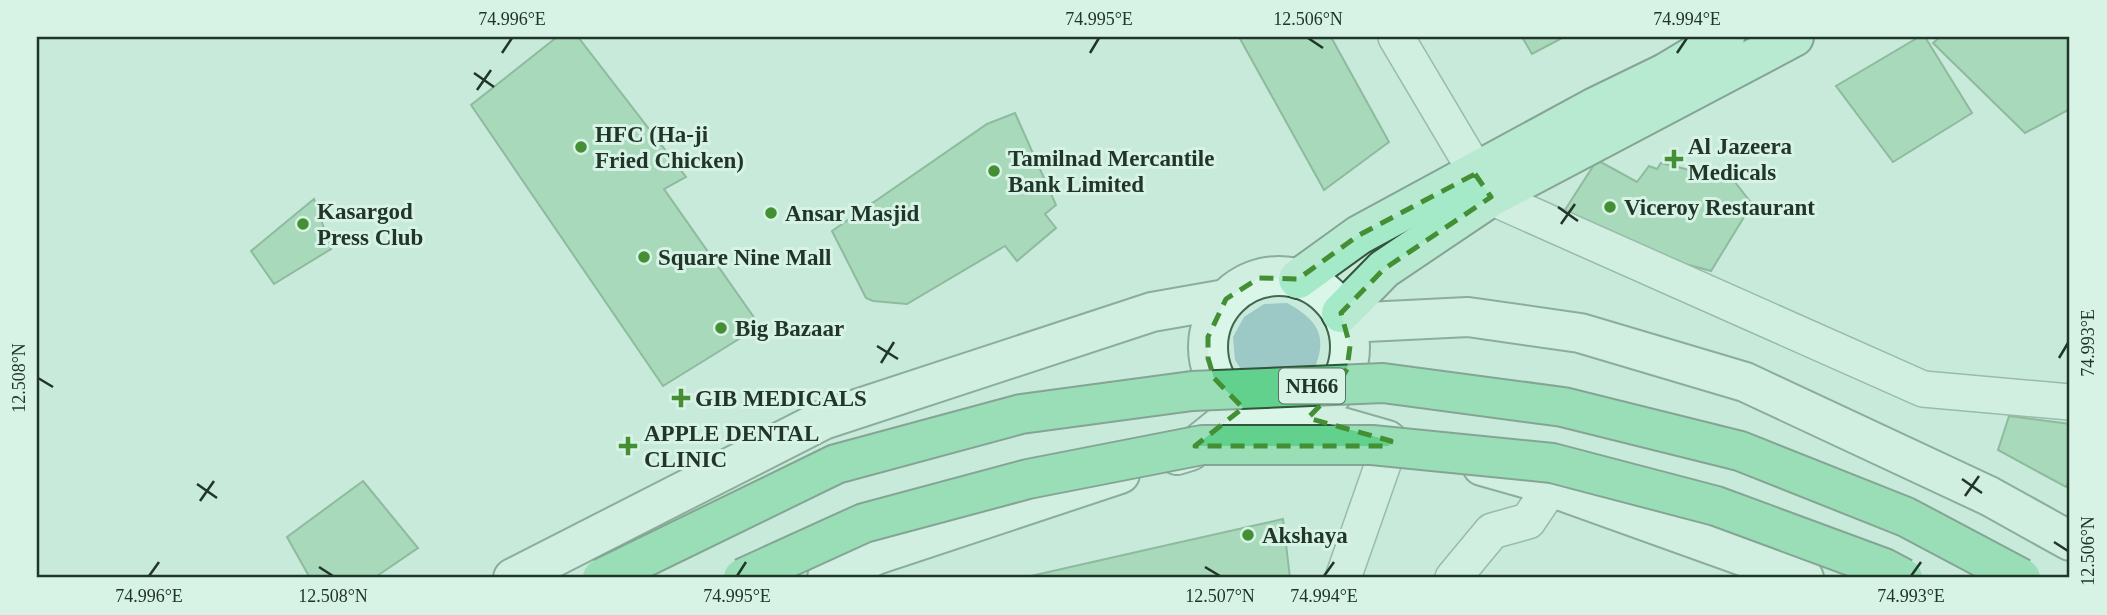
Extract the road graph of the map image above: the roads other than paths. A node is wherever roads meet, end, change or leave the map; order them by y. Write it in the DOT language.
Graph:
graph roads {
  1 [pos="1396,37"];
  2 [pos="1725,37"];
  3 [pos="1794,37"];
  4 [pos="1482,181"];
  5 [pos="1298,279"];
  6 [pos="1226,299"];
  7 [pos="1344,318"];
  8 [pos="2070,402"];
  9 [pos="1243,408"];
  10 [pos="1300,415"];
  11 [pos="1391,441"];
  12 [pos="1551,487"];
  13 [pos="2070,541"];
  14 [pos="513,578"];
  15 [pos="602,578"];
  16 [pos="743,578"];
  17 [pos="827,578"];
  18 [pos="1343,578"];
  19 [pos="1453,578"];
  20 [pos="1804,578"];
  21 [pos="1903,578"];
  22 [pos="2021,578"];
  1 -- 4 [label="street"];
  2 -- 4 [label="main road"];
  3 -- 4 [label="main road"];
  4 -- 5 [label="main road"];
  4 -- 7 [label="main road"];
  4 -- 8 [label="street"];
  5 -- 6 [label="street"];
  5 -- 7 [label="street"];
  6 -- 9 [label="street"];
  6 -- 14 [label="street"];
  7 -- 10 [label="street"];
  7 -- 13 [label="street"];
  9 -- 10 [label="street"];
  9 -- 17 [label="street"];
  10 -- 11 [label="street"];
  11 -- 12 [label="street"];
  11 -- 18 [label="street"];
  12 -- 19 [label="street"];
  12 -- 20 [label="street"];
  15 -- 22 [label="highway, NH66, bridge"];
  16 -- 21 [label="highway, bridge"];
}
